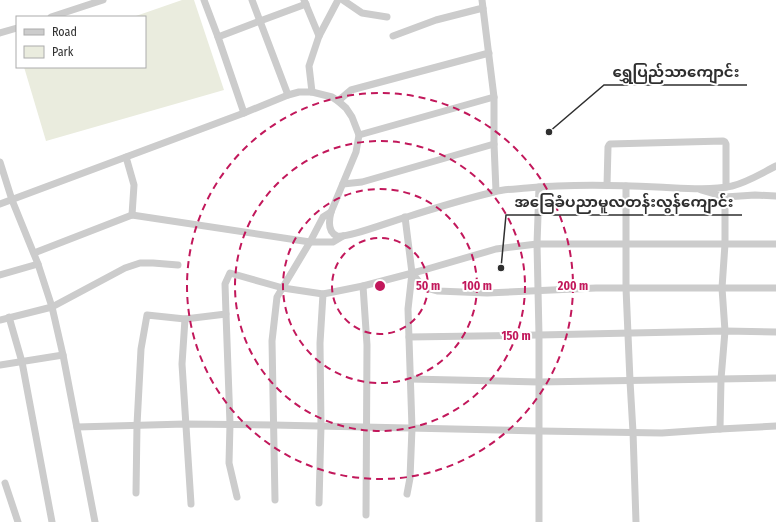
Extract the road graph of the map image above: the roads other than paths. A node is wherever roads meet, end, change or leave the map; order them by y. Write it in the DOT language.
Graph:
graph roads {
  1 [pos="104,0"];
  2 [pos="204,0"];
  3 [pos="252,0"];
  4 [pos="338,0"];
  5 [pos="343,0"];
  6 [pos="482,0"];
  7 [pos="91,2"];
  8 [pos="305,2"];
  9 [pos="483,8"];
  10 [pos="54,16"];
  11 [pos="387,17"];
  12 [pos="260,21"];
  13 [pos="16,28"];
  14 [pos="0,33"];
  15 [pos="319,36"];
  16 [pos="393,36"];
  17 [pos="218,37"];
  18 [pos="489,53"];
  19 [pos="312,92"];
  20 [pos="288,94"];
  21 [pos="494,97"];
  22 [pos="338,101"];
  23 [pos="244,113"];
  24 [pos="359,135"];
  25 [pos="494,144"];
  26 [pos="126,157"];
  27 [pos="0,162"];
  28 [pos="776,166"];
  29 [pos="343,184"];
  30 [pos="607,185"];
  31 [pos="626,186"];
  32 [pos="539,187"];
  33 [pos="726,187"];
  34 [pos="695,189"];
  35 [pos="496,191"];
  36 [pos="776,196"];
  37 [pos="725,197"];
  38 [pos="12,200"];
  39 [pos="0,204"];
  40 [pos="331,212"];
  41 [pos="132,215"];
  42 [pos="405,217"];
  43 [pos="344,236"];
  44 [pos="310,242"];
  45 [pos="537,244"];
  46 [pos="626,244"];
  47 [pos="725,244"];
  48 [pos="776,244"];
  49 [pos="34,253"];
  50 [pos="38,264"];
  51 [pos="178,266"];
  52 [pos="412,273"];
  53 [pos="0,275"];
  54 [pos="363,286"];
  55 [pos="283,288"];
  56 [pos="626,288"];
  57 [pos="722,288"];
  58 [pos="776,288"];
  59 [pos="538,290"];
  60 [pos="323,294"];
  61 [pos="52,307"];
  62 [pos="226,314"];
  63 [pos="9,317"];
  64 [pos="185,319"];
  65 [pos="0,320"];
  66 [pos="725,331"];
  67 [pos="776,332"];
  68 [pos="628,334"];
  69 [pos="539,336"];
  70 [pos="409,337"];
  71 [pos="63,355"];
  72 [pos="22,362"];
  73 [pos="0,365"];
  74 [pos="776,378"];
  75 [pos="721,379"];
  76 [pos="410,380"];
  77 [pos="630,380"];
  78 [pos="539,382"];
  79 [pos="185,424"];
  80 [pos="230,424"];
  81 [pos="137,425"];
  82 [pos="274,425"];
  83 [pos="321,426"];
  84 [pos="776,426"];
  85 [pos="77,427"];
  86 [pos="366,427"];
  87 [pos="412,428"];
  88 [pos="720,429"];
  89 [pos="539,431"];
  90 [pos="633,432"];
  91 [pos="5,483"];
  92 [pos="136,493"];
  93 [pos="407,494"];
  94 [pos="237,497"];
  95 [pos="275,500"];
  96 [pos="320,503"];
  97 [pos="191,504"];
  98 [pos="366,515"];
  99 [pos="18,522"];
  100 [pos="52,522"];
  101 [pos="95,522"];
  102 [pos="539,522"];
  103 [pos="636,522"];
  1 -- 7 [label="street"];
  2 -- 17 [label="street"];
  3 -- 12 [label="street"];
  4 -- 15 [label="street"];
  5 -- 11 [label="street"];
  6 -- 9 [label="street"];
  7 -- 10 [label="street"];
  8 -- 12 [label="street"];
  8 -- 15 [label="street"];
  9 -- 16 [label="street"];
  9 -- 18 [label="street"];
  12 -- 17 [label="street"];
  12 -- 20 [label="street"];
  13 -- 14 [label="street"];
  15 -- 19 [label="street"];
  17 -- 23 [label="street"];
  18 -- 21 [label="street"];
  18 -- 22 [label="street"];
  19 -- 20 [label="street"];
  19 -- 22 [label="street"];
  20 -- 23 [label="street"];
  21 -- 24 [label="street"];
  21 -- 25 [label="street"];
  22 -- 24 [label="street"];
  23 -- 26 [label="street"];
  24 -- 29 [label="street"];
  25 -- 29 [label="street"];
  25 -- 35 [label="street"];
  26 -- 38 [label="street"];
  26 -- 41 [label="street"];
  27 -- 38 [label="street"];
  28 -- 33 [label="street"];
  29 -- 40 [label="street"];
  30 -- 31 [label="street"];
  30 -- 32 [label="street"];
  30 -- 33 [label="street"];
  31 -- 34 [label="street"];
  31 -- 46 [label="street"];
  32 -- 35 [label="street"];
  32 -- 45 [label="street"];
  33 -- 34 [label="street"];
  34 -- 37 [label="street"];
  35 -- 42 [label="street"];
  36 -- 37 [label="street"];
  37 -- 47 [label="street"];
  38 -- 39 [label="street"];
  38 -- 49 [label="street"];
  40 -- 43 [label="street"];
  40 -- 44 [label="street"];
  41 -- 44 [label="street"];
  41 -- 49 [label="street"];
  42 -- 43 [label="street"];
  42 -- 52 [label="street"];
  43 -- 44 [label="street"];
  44 -- 55 [label="street"];
  45 -- 46 [label="street"];
  45 -- 52 [label="street"];
  45 -- 59 [label="street"];
  46 -- 47 [label="street"];
  46 -- 56 [label="street"];
  47 -- 48 [label="street"];
  47 -- 57 [label="street"];
  49 -- 50 [label="street"];
  50 -- 53 [label="street"];
  50 -- 61 [label="street"];
  51 -- 61 [label="street"];
  52 -- 54 [label="street"];
  52 -- 59 [label="street"];
  52 -- 70 [label="street"];
  54 -- 60 [label="street"];
  54 -- 86 [label="street"];
  55 -- 60 [label="street"];
  55 -- 62 [label="street"];
  55 -- 82 [label="street"];
  56 -- 57 [label="street"];
  56 -- 59 [label="street"];
  56 -- 68 [label="street"];
  57 -- 58 [label="street"];
  57 -- 66 [label="street"];
  59 -- 69 [label="street"];
  60 -- 83 [label="street"];
  61 -- 63 [label="street"];
  61 -- 71 [label="street"];
  62 -- 64 [label="street"];
  62 -- 80 [label="street"];
  63 -- 65 [label="street"];
  63 -- 72 [label="street"];
  64 -- 79 [label="street"];
  64 -- 81 [label="street"];
  66 -- 67 [label="street"];
  66 -- 68 [label="street"];
  66 -- 75 [label="street"];
  68 -- 69 [label="street"];
  68 -- 77 [label="street"];
  69 -- 70 [label="street"];
  69 -- 78 [label="street"];
  70 -- 76 [label="street"];
  71 -- 72 [label="street"];
  71 -- 85 [label="street"];
  72 -- 73 [label="street"];
  72 -- 100 [label="street"];
  74 -- 75 [label="street"];
  75 -- 77 [label="street"];
  75 -- 88 [label="street"];
  76 -- 78 [label="street"];
  76 -- 87 [label="street"];
  77 -- 78 [label="street"];
  77 -- 90 [label="street"];
  78 -- 89 [label="street"];
  79 -- 80 [label="street"];
  79 -- 81 [label="street"];
  79 -- 97 [label="street"];
  80 -- 82 [label="street"];
  80 -- 94 [label="street"];
  81 -- 85 [label="street"];
  81 -- 92 [label="street"];
  82 -- 83 [label="street"];
  82 -- 95 [label="street"];
  83 -- 86 [label="street"];
  83 -- 96 [label="street"];
  84 -- 88 [label="street"];
  85 -- 101 [label="street"];
  86 -- 87 [label="street"];
  86 -- 98 [label="street"];
  87 -- 89 [label="street"];
  87 -- 93 [label="street"];
  88 -- 90 [label="street"];
  89 -- 90 [label="street"];
  89 -- 102 [label="street"];
  90 -- 103 [label="street"];
  91 -- 99 [label="street"];
}
